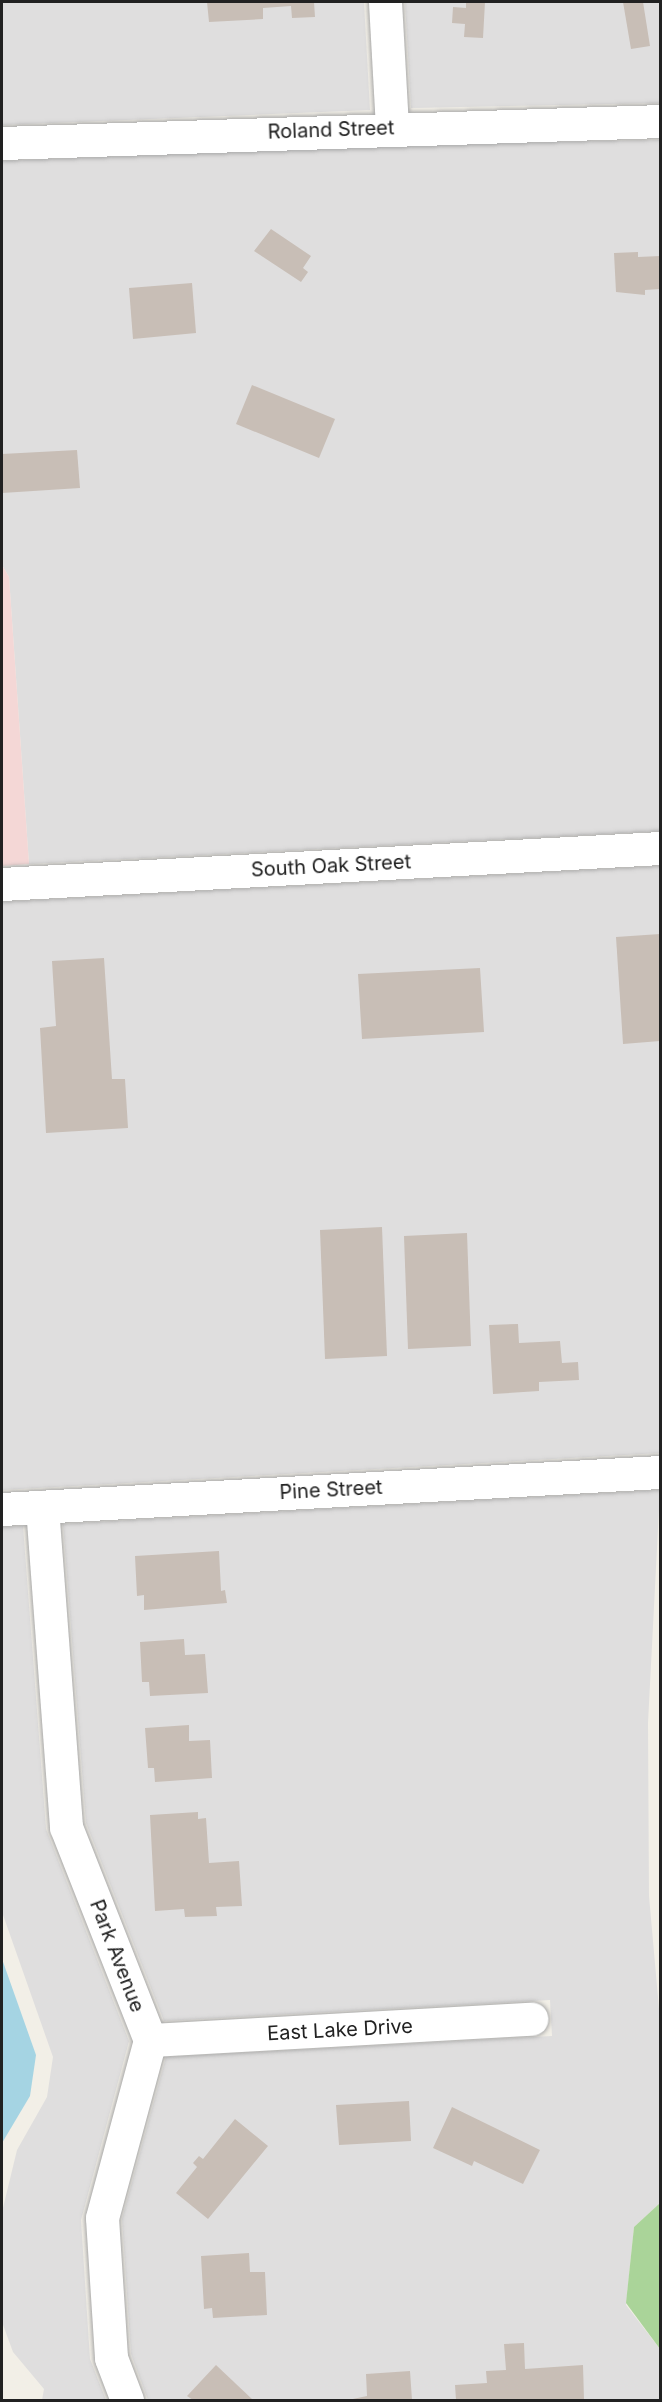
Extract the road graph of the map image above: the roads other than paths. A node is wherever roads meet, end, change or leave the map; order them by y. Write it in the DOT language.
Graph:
graph roads {
  1 [pos="385,2"];
  2 [pos="660,121"];
  3 [pos="392,127"];
  4 [pos="2,143"];
  5 [pos="660,848"];
  6 [pos="2,884"];
  7 [pos="660,1472"];
  8 [pos="42,1507"];
  9 [pos="2,1509"];
  10 [pos="531,2019"];
  11 [pos="150,2040"];
  12 [pos="127,2400"];
  1 -- 3 [label="street"];
  2 -- 3 [label="street, Roland Street"];
  3 -- 4 [label="street, Roland Street"];
  5 -- 6 [label="street, South Oak Street"];
  7 -- 8 [label="street, Pine Street"];
  8 -- 9 [label="street, Pine Street"];
  8 -- 11 [label="street, Park Avenue"];
  10 -- 11 [label="street, East Lake Drive"];
  11 -- 12 [label="street"];
}
